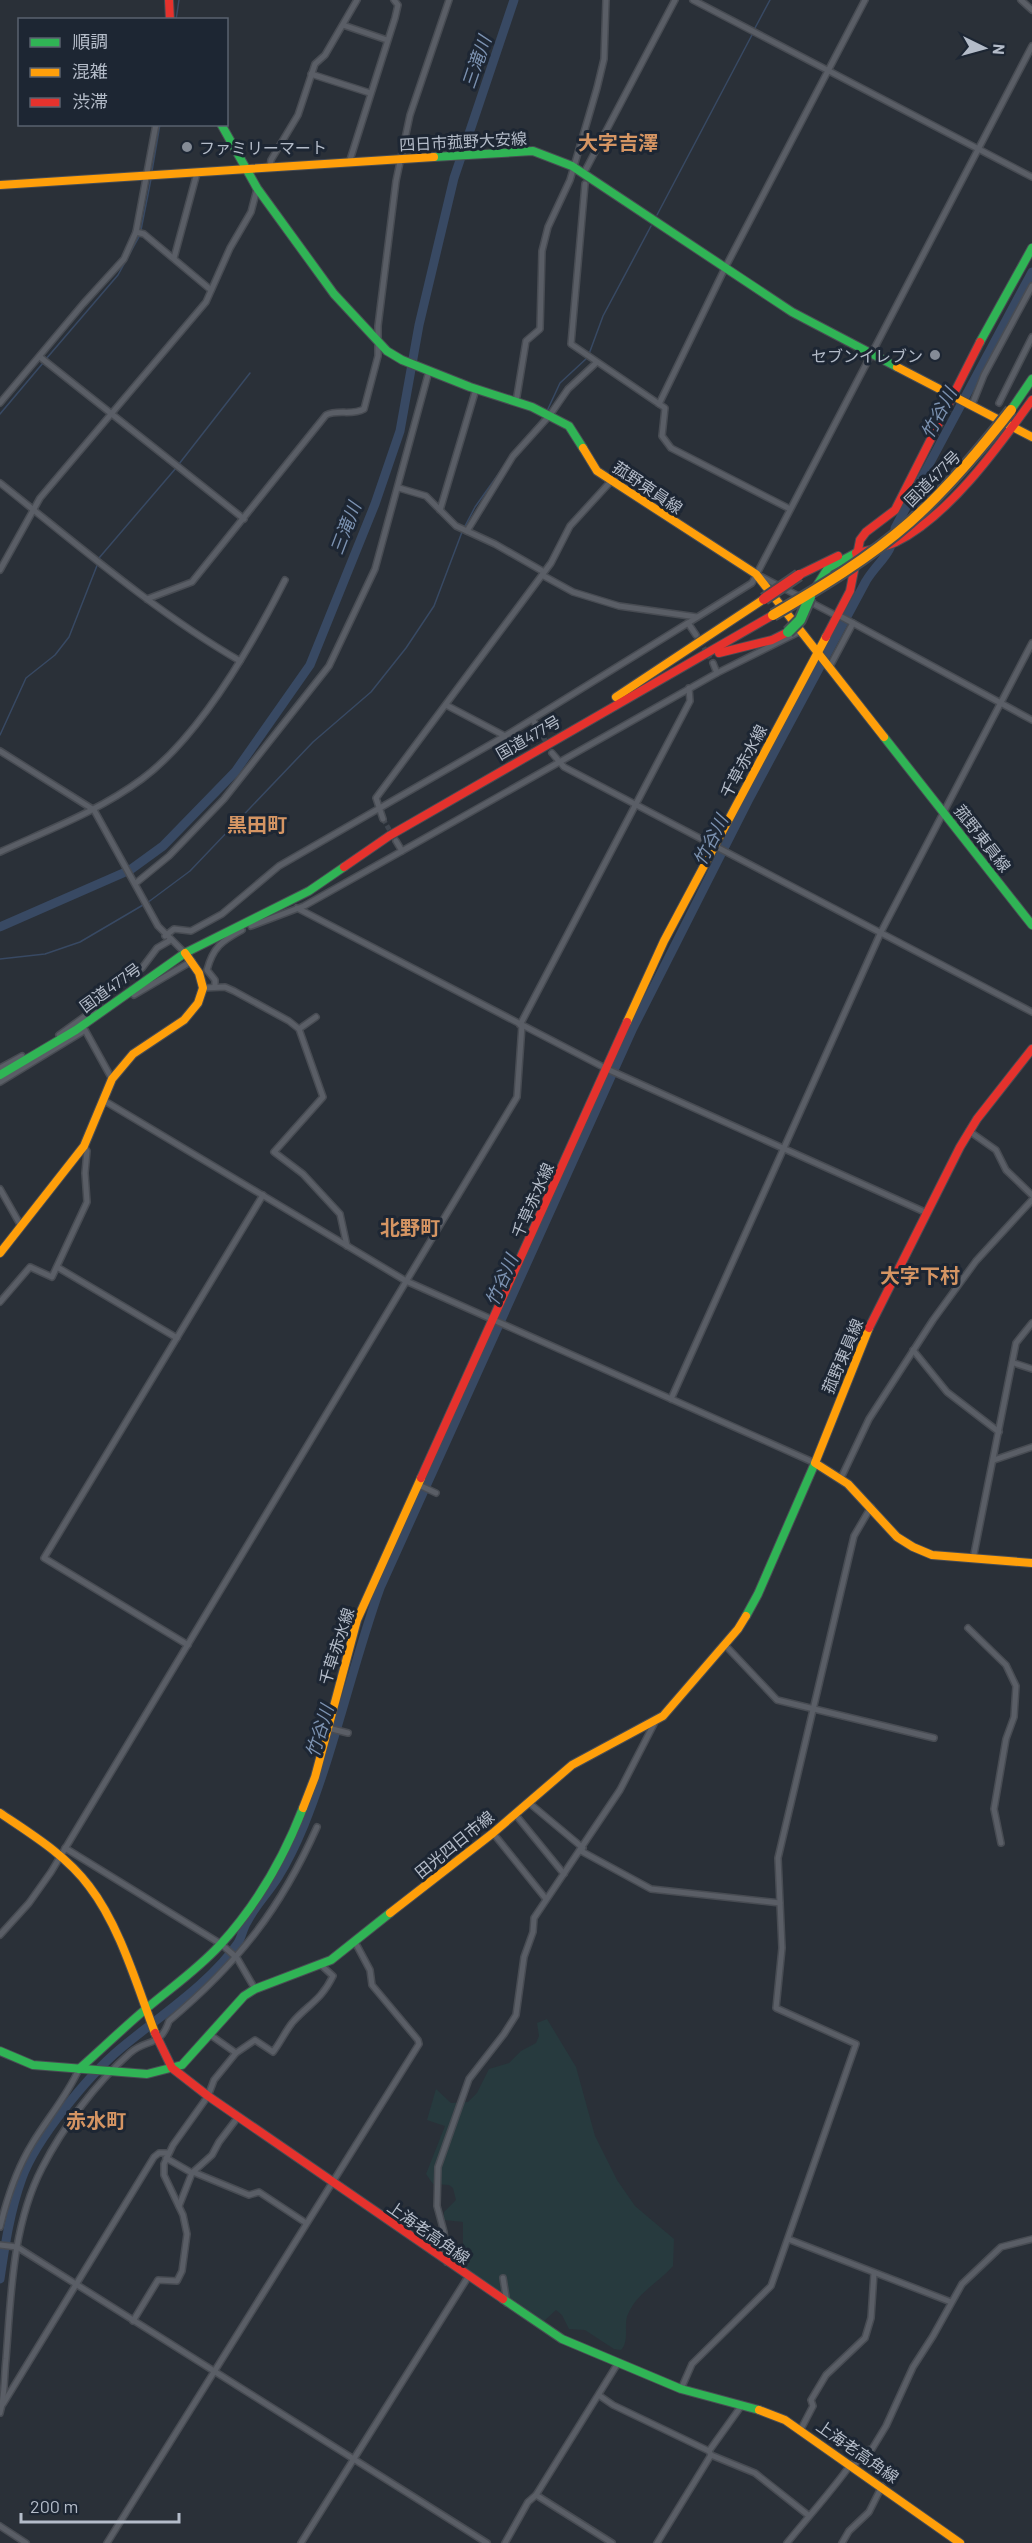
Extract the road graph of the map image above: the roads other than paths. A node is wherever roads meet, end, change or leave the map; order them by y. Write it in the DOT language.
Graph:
graph roads {
  1 [pos="169,0"];
  2 [pos="357,0"];
  3 [pos="394,0"];
  4 [pos="449,0"];
  5 [pos="606,0"];
  6 [pos="675,0"];
  7 [pos="693,0"];
  8 [pos="865,0"];
  9 [pos="1021,0"];
  10 [pos="1032,10"];
  11 [pos="170,18"];
  12 [pos="343,25"];
  13 [pos="387,40"];
  14 [pos="1032,46"];
  15 [pos="828,70"];
  16 [pos="311,74"];
  17 [pos="370,93"];
  18 [pos="156,126"];
  19 [pos="222,126"];
  20 [pos="978,149"];
  21 [pos="401,159"];
  22 [pos="349,163"];
  23 [pos="572,166"];
  24 [pos="270,168"];
  25 [pos="586,169"];
  26 [pos="246,170"];
  27 [pos="197,173"];
  28 [pos="150,176"];
  29 [pos="1032,177"];
  30 [pos="585,184"];
  31 [pos="0,185"];
  32 [pos="257,188"];
  33 [pos="136,232"];
  34 [pos="1032,248"];
  35 [pos="174,258"];
  36 [pos="725,268"];
  37 [pos="1032,286"];
  38 [pos="212,290"];
  39 [pos="1032,337"];
  40 [pos="377,339"];
  41 [pos="871,354"];
  42 [pos="41,357"];
  43 [pos="596,363"];
  44 [pos="428,370"];
  45 [pos="1032,379"];
  46 [pos="476,389"];
  47 [pos="954,396"];
  48 [pos="1032,400"];
  49 [pos="516,402"];
  50 [pos="0,403"];
  51 [pos="999,403"];
  52 [pos="659,404"];
  53 [pos="972,405"];
  54 [pos="111,414"];
  55 [pos="548,414"];
  56 [pos="1013,427"];
  57 [pos="1032,437"];
  58 [pos="614,479"];
  59 [pos="0,483"];
  60 [pos="399,488"];
  61 [pos="32,509"];
  62 [pos="790,509"];
  63 [pos="440,510"];
  64 [pos="244,519"];
  65 [pos="464,530"];
  66 [pos="856,553"];
  67 [pos="0,570"];
  68 [pos="543,574"];
  69 [pos="756,574"];
  70 [pos="285,580"];
  71 [pos="147,599"];
  72 [pos="839,616"];
  73 [pos="697,617"];
  74 [pos="851,622"];
  75 [pos="688,623"];
  76 [pos="801,631"];
  77 [pos="696,635"];
  78 [pos="1032,643"];
  79 [pos="824,660"];
  80 [pos="240,661"];
  81 [pos="713,663"];
  82 [pos="717,673"];
  83 [pos="689,688"];
  84 [pos="1000,704"];
  85 [pos="446,705"];
  86 [pos="532,720"];
  87 [pos="1032,720"];
  88 [pos="580,724"];
  89 [pos="539,730"];
  90 [pos="504,736"];
  91 [pos="0,751"];
  92 [pos="552,753"];
  93 [pos="558,762"];
  94 [pos="636,804"];
  95 [pos="94,810"];
  96 [pos="378,810"];
  97 [pos="944,813"];
  98 [pos="383,819"];
  99 [pos="396,841"];
  100 [pos="715,845"];
  101 [pos="402,851"];
  102 [pos="0,852"];
  103 [pos="136,883"];
  104 [pos="297,908"];
  105 [pos="1032,925"];
  106 [pos="881,932"];
  107 [pos="167,938"];
  108 [pos="188,957"];
  109 [pos="215,987"];
  110 [pos="202,988"];
  111 [pos="1032,1012"];
  112 [pos="316,1017"];
  113 [pos="521,1025"];
  114 [pos="299,1029"];
  115 [pos="85,1030"];
  116 [pos="1032,1049"];
  117 [pos="0,1068"];
  118 [pos="607,1069"];
  119 [pos="0,1076"];
  120 [pos="112,1079"];
  121 [pos="0,1082"];
  122 [pos="103,1100"];
  123 [pos="969,1131"];
  124 [pos="84,1146"];
  125 [pos="784,1148"];
  126 [pos="0,1189"];
  127 [pos="263,1195"];
  128 [pos="1032,1195"];
  129 [pos="1032,1200"];
  130 [pos="927,1213"];
  131 [pos="21,1226"];
  132 [pos="347,1246"];
  133 [pos="0,1253"];
  134 [pos="57,1267"];
  135 [pos="406,1281"];
  136 [pos="0,1302"];
  137 [pos="496,1320"];
  138 [pos="1032,1323"];
  139 [pos="177,1338"];
  140 [pos="914,1350"];
  141 [pos="1014,1363"];
  142 [pos="1032,1369"];
  143 [pos="671,1399"];
  144 [pos="999,1432"];
  145 [pos="1032,1447"];
  146 [pos="994,1460"];
  147 [pos="815,1463"];
  148 [pos="842,1478"];
  149 [pos="421,1486"];
  150 [pos="436,1492"];
  151 [pos="871,1508"];
  152 [pos="973,1559"];
  153 [pos="1032,1563"];
  154 [pos="968,1628"];
  155 [pos="188,1645"];
  156 [pos="725,1645"];
  157 [pos="814,1710"];
  158 [pos="656,1722"];
  159 [pos="328,1728"];
  160 [pos="348,1733"];
  161 [pos="934,1738"];
  162 [pos="528,1802"];
  163 [pos="0,1813"];
  164 [pos="515,1814"];
  165 [pos="317,1827"];
  166 [pos="493,1833"];
  167 [pos="1001,1843"];
  168 [pos="582,1850"];
  169 [pos="63,1852"];
  170 [pos="564,1874"];
  171 [pos="546,1899"];
  172 [pos="780,1903"];
  173 [pos="0,1935"];
  174 [pos="354,1942"];
  175 [pos="223,1945"];
  176 [pos="237,1958"];
  177 [pos="321,1965"];
  178 [pos="255,1989"];
  179 [pos="147,2012"];
  180 [pos="209,2034"];
  181 [pos="157,2039"];
  182 [pos="0,2051"];
  183 [pos="236,2053"];
  184 [pos="172,2068"];
  185 [pos="82,2070"];
  186 [pos="109,2073"];
  187 [pos="208,2096"];
  188 [pos="238,2117"];
  189 [pos="167,2156"];
  190 [pos="193,2173"];
  191 [pos="332,2182"];
  192 [pos="179,2206"];
  193 [pos="306,2223"];
  194 [pos="0,2225"];
  195 [pos="788,2239"];
  196 [pos="1032,2239"];
  197 [pos="0,2246"];
  198 [pos="18,2247"];
  199 [pos="447,2262"];
  200 [pos="874,2273"];
  201 [pos="468,2277"];
  202 [pos="503,2278"];
  203 [pos="75,2284"];
  204 [pos="951,2302"];
  205 [pos="507,2303"];
  206 [pos="134,2322"];
  207 [pos="618,2363"];
  208 [pos="213,2371"];
  209 [pos="681,2389"];
  210 [pos="600,2396"];
  211 [pos="742,2405"];
  212 [pos="2,2406"];
  213 [pos="0,2413"];
  214 [pos="801,2429"];
  215 [pos="710,2453"];
  216 [pos="354,2460"];
  217 [pos="852,2465"];
  218 [pos="882,2486"];
  219 [pos="536,2495"];
  220 [pos="808,2515"];
  221 [pos="0,2526"];
  222 [pos="26,2543"];
  223 [pos="107,2543"];
  224 [pos="301,2543"];
  225 [pos="487,2543"];
  226 [pos="506,2543"];
  227 [pos="612,2543"];
  228 [pos="657,2543"];
  229 [pos="786,2543"];
  230 [pos="842,2543"];
  231 [pos="960,2543"];
  1 -- 11 [label="main road"];
  2 -- 12 [label="street"];
  3 -- 13 [label="street"];
  4 -- 21 [label="street"];
  5 -- 23 [label="street"];
  6 -- 25 [label="street"];
  7 -- 15 [label="street"];
  8 -- 15 [label="street"];
  9 -- 10 [label="street"];
  12 -- 13 [label="street"];
  12 -- 16 [label="street"];
  13 -- 17 [label="street"];
  14 -- 20 [label="street"];
  15 -- 20 [label="street"];
  15 -- 36 [label="street"];
  16 -- 17 [label="street"];
  16 -- 24 [label="street"];
  17 -- 22 [label="street"];
  18 -- 28 [label="street"];
  19 -- 26 [label="main road, 菰野東員線"];
  20 -- 29 [label="street"];
  20 -- 41 [label="street"];
  21 -- 22 [label="main road, 四日市菰野大安線"];
  21 -- 23 [label="main road, 四日市菰野大安線"];
  21 -- 40 [label="street"];
  22 -- 24 [label="main road, 四日市菰野大安線"];
  23 -- 36 [label="main road, 四日市菰野大安線"];
  23 -- 49 [label="street"];
  24 -- 26 [label="main road, 四日市菰野大安線"];
  26 -- 27 [label="main road, 四日市菰野大安線"];
  26 -- 32 [label="main road, 菰野東員線"];
  27 -- 28 [label="main road, 四日市菰野大安線"];
  27 -- 35 [label="street"];
  28 -- 31 [label="main road, 四日市菰野大安線"];
  28 -- 33 [label="street"];
  30 -- 43 [label="street"];
  32 -- 38 [label="street"];
  32 -- 40 [label="main road, 菰野東員線"];
  33 -- 35 [label="street"];
  33 -- 42 [label="street"];
  34 -- 47 [label="main road"];
  35 -- 38 [label="street"];
  36 -- 41 [label="main road, 四日市菰野大安線"];
  36 -- 52 [label="street"];
  37 -- 53 [label="street"];
  38 -- 54 [label="street"];
  39 -- 51 [label="street"];
  40 -- 44 [label="main road, 菰野東員線"];
  40 -- 64 [label="street"];
  41 -- 47 [label="main road, 四日市菰野大安線"];
  41 -- 62 [label="street"];
  42 -- 50 [label="street"];
  42 -- 54 [label="street"];
  43 -- 52 [label="street"];
  43 -- 55 [label="street"];
  44 -- 46 [label="main road, 菰野東員線"];
  44 -- 60 [label="street"];
  45 -- 88 [label="main road, 国道477号, bridge"];
  46 -- 49 [label="main road, 菰野東員線"];
  46 -- 63 [label="street"];
  47 -- 53 [label="main road, 四日市菰野大安線"];
  47 -- 66 [label="main road"];
  48 -- 56 [label="main road"];
  49 -- 55 [label="main road, 菰野東員線"];
  52 -- 62 [label="street"];
  53 -- 56 [label="main road, 四日市菰野大安線"];
  54 -- 61 [label="street"];
  54 -- 64 [label="street"];
  55 -- 58 [label="main road, 菰野東員線"];
  55 -- 65 [label="street"];
  56 -- 57 [label="main road, 四日市菰野大安線"];
  56 -- 66 [label="main road"];
  58 -- 68 [label="street"];
  58 -- 69 [label="main road, 菰野東員線"];
  59 -- 61 [label="street"];
  60 -- 63 [label="street"];
  60 -- 103 [label="street"];
  61 -- 67 [label="street"];
  61 -- 71 [label="street"];
  62 -- 69 [label="street"];
  63 -- 65 [label="street"];
  64 -- 71 [label="street"];
  65 -- 68 [label="street"];
  66 -- 72 [label="main road, 千草赤水線"];
  66 -- 88 [label="main road, bridge"];
  66 -- 88 [label="main road, bridge"];
  68 -- 73 [label="street"];
  68 -- 85 [label="street"];
  69 -- 72 [label="street"];
  69 -- 73 [label="street"];
  69 -- 76 [label="main road, 菰野東員線"];
  70 -- 80 [label="street"];
  71 -- 80 [label="street"];
  72 -- 74 [label="street"];
  72 -- 79 [label="main road, 千草赤水線"];
  73 -- 75 [label="street"];
  74 -- 79 [label="street"];
  74 -- 84 [label="street"];
  75 -- 77 [label="street"];
  75 -- 86 [label="street"];
  76 -- 79 [label="main road, 菰野東員線"];
  76 -- 82 [label="street"];
  78 -- 84 [label="street"];
  79 -- 97 [label="main road, 菰野東員線"];
  79 -- 100 [label="main road, 千草赤水線"];
  80 -- 95 [label="street"];
  81 -- 82 [label="street"];
  82 -- 83 [label="street"];
  83 -- 93 [label="street"];
  83 -- 94 [label="street"];
  84 -- 87 [label="street"];
  84 -- 97 [label="street"];
  85 -- 90 [label="street"];
  85 -- 96 [label="street"];
  86 -- 89 [label="street"];
  86 -- 90 [label="street"];
  88 -- 108 [label="main road, 国道477号"];
  90 -- 96 [label="street"];
  91 -- 95 [label="street"];
  92 -- 93 [label="street"];
  93 -- 94 [label="street"];
  93 -- 101 [label="street"];
  94 -- 100 [label="street"];
  94 -- 113 [label="street"];
  95 -- 102 [label="street"];
  95 -- 103 [label="street"];
  96 -- 98 [label="street"];
  96 -- 107 [label="street"];
  97 -- 105 [label="main road, 菰野東員線"];
  97 -- 106 [label="street"];
  99 -- 101 [label="street"];
  100 -- 106 [label="street"];
  100 -- 118 [label="main road, 千草赤水線"];
  101 -- 104 [label="street"];
  103 -- 107 [label="street"];
  104 -- 109 [label="street"];
  104 -- 113 [label="street"];
  106 -- 111 [label="street"];
  106 -- 125 [label="street"];
  107 -- 108 [label="street"];
  107 -- 117 [label="street"];
  108 -- 110 [label="main road"];
  108 -- 115 [label="street"];
  108 -- 119 [label="main road, 国道477号"];
  109 -- 110 [label="street"];
  109 -- 114 [label="street"];
  110 -- 120 [label="main road"];
  112 -- 114 [label="street"];
  113 -- 118 [label="street"];
  113 -- 135 [label="street"];
  114 -- 132 [label="street"];
  115 -- 120 [label="street"];
  115 -- 121 [label="street"];
  116 -- 123 [label="main road, 菰野東員線"];
  118 -- 125 [label="street"];
  118 -- 137 [label="main road, 千草赤水線"];
  120 -- 122 [label="main road"];
  122 -- 124 [label="main road"];
  122 -- 127 [label="street"];
  123 -- 128 [label="street"];
  123 -- 130 [label="main road, 菰野東員線"];
  124 -- 131 [label="main road"];
  124 -- 134 [label="street"];
  125 -- 130 [label="street"];
  125 -- 143 [label="street"];
  126 -- 131 [label="street"];
  127 -- 132 [label="street"];
  127 -- 139 [label="street"];
  129 -- 140 [label="street"];
  130 -- 147 [label="main road, 菰野東員線"];
  131 -- 133 [label="main road"];
  132 -- 135 [label="street"];
  134 -- 136 [label="street"];
  134 -- 139 [label="street"];
  135 -- 137 [label="street"];
  135 -- 155 [label="street"];
  137 -- 143 [label="street"];
  137 -- 149 [label="main road, 千草赤水線"];
  138 -- 141 [label="street"];
  139 -- 155 [label="street"];
  140 -- 144 [label="street"];
  140 -- 148 [label="street"];
  141 -- 142 [label="street"];
  141 -- 144 [label="street"];
  143 -- 147 [label="street"];
  144 -- 146 [label="street"];
  145 -- 146 [label="street"];
  146 -- 152 [label="street"];
  147 -- 148 [label="main road"];
  147 -- 156 [label="main road, 田光四日市線"];
  148 -- 151 [label="main road"];
  149 -- 150 [label="street"];
  149 -- 159 [label="main road, 千草赤水線"];
  151 -- 152 [label="main road"];
  151 -- 157 [label="street"];
  152 -- 153 [label="main road"];
  154 -- 167 [label="street"];
  155 -- 169 [label="street"];
  156 -- 157 [label="street"];
  156 -- 158 [label="main road, 田光四日市線"];
  157 -- 161 [label="street"];
  157 -- 172 [label="street"];
  158 -- 162 [label="main road, 田光四日市線"];
  158 -- 168 [label="street"];
  159 -- 160 [label="street"];
  159 -- 175 [label="main road, 千草赤水線"];
  162 -- 164 [label="main road, 田光四日市線"];
  162 -- 168 [label="street"];
  163 -- 169 [label="main road, 上海老高角線"];
  164 -- 166 [label="main road, 田光四日市線"];
  164 -- 170 [label="street"];
  165 -- 176 [label="street"];
  166 -- 171 [label="street"];
  166 -- 174 [label="main road, 田光四日市線"];
  168 -- 170 [label="street"];
  168 -- 172 [label="street"];
  169 -- 173 [label="street"];
  169 -- 175 [label="street"];
  169 -- 179 [label="main road, 上海老高角線"];
  170 -- 171 [label="street"];
  171 -- 199 [label="street"];
  172 -- 195 [label="street"];
  174 -- 177 [label="main road, 田光四日市線"];
  174 -- 191 [label="street"];
  175 -- 176 [label="street"];
  175 -- 179 [label="main road, 千草赤水線"];
  176 -- 178 [label="street"];
  176 -- 181 [label="street"];
  177 -- 178 [label="main road, 田光四日市線"];
  177 -- 183 [label="street"];
  178 -- 180 [label="main road, 田光四日市線"];
  179 -- 181 [label="main road, 上海老高角線"];
  179 -- 185 [label="main road, 千草赤水線"];
  180 -- 183 [label="street"];
  180 -- 184 [label="main road, 田光四日市線"];
  181 -- 184 [label="main road, 上海老高角線"];
  181 -- 186 [label="street"];
  182 -- 185 [label="main road, 田光四日市線"];
  183 -- 187 [label="street"];
  184 -- 186 [label="main road, 田光四日市線"];
  184 -- 187 [label="main road, 上海老高角線"];
  185 -- 186 [label="main road, 田光四日市線"];
  185 -- 194 [label="street"];
  186 -- 198 [label="street"];
  187 -- 188 [label="main road, 上海老高角線"];
  187 -- 189 [label="street"];
  188 -- 190 [label="street"];
  188 -- 191 [label="main road, 上海老高角線"];
  189 -- 190 [label="street"];
  189 -- 192 [label="street"];
  189 -- 203 [label="street"];
  190 -- 192 [label="street"];
  190 -- 193 [label="street"];
  191 -- 193 [label="street"];
  191 -- 199 [label="main road, 上海老高角線"];
  192 -- 206 [label="street"];
  193 -- 208 [label="street"];
  195 -- 200 [label="street"];
  195 -- 209 [label="street"];
  196 -- 204 [label="street"];
  197 -- 198 [label="street"];
  198 -- 203 [label="street"];
  198 -- 212 [label="street"];
  199 -- 201 [label="main road, 上海老高角線"];
  200 -- 204 [label="street"];
  200 -- 214 [label="street"];
  201 -- 205 [label="main road, 上海老高角線"];
  201 -- 216 [label="street"];
  202 -- 205 [label="street"];
  203 -- 206 [label="street"];
  203 -- 212 [label="street"];
  204 -- 217 [label="street"];
  205 -- 207 [label="main road, 上海老高角線"];
  206 -- 208 [label="street"];
  207 -- 209 [label="main road, 上海老高角線"];
  207 -- 210 [label="street"];
  208 -- 216 [label="street"];
  208 -- 223 [label="street"];
  209 -- 211 [label="main road, 上海老高角線"];
  210 -- 215 [label="street"];
  210 -- 219 [label="street"];
  211 -- 214 [label="main road, 上海老高角線"];
  211 -- 215 [label="street"];
  212 -- 213 [label="street"];
  214 -- 217 [label="main road, 上海老高角線"];
  215 -- 220 [label="street"];
  215 -- 228 [label="street"];
  216 -- 224 [label="street"];
  216 -- 225 [label="street"];
  217 -- 218 [label="main road, 上海老高角線"];
  217 -- 220 [label="street"];
  218 -- 230 [label="street"];
  218 -- 231 [label="main road, 上海老高角線"];
  219 -- 226 [label="street"];
  219 -- 227 [label="street"];
  220 -- 229 [label="street"];
  221 -- 222 [label="street"];
}
